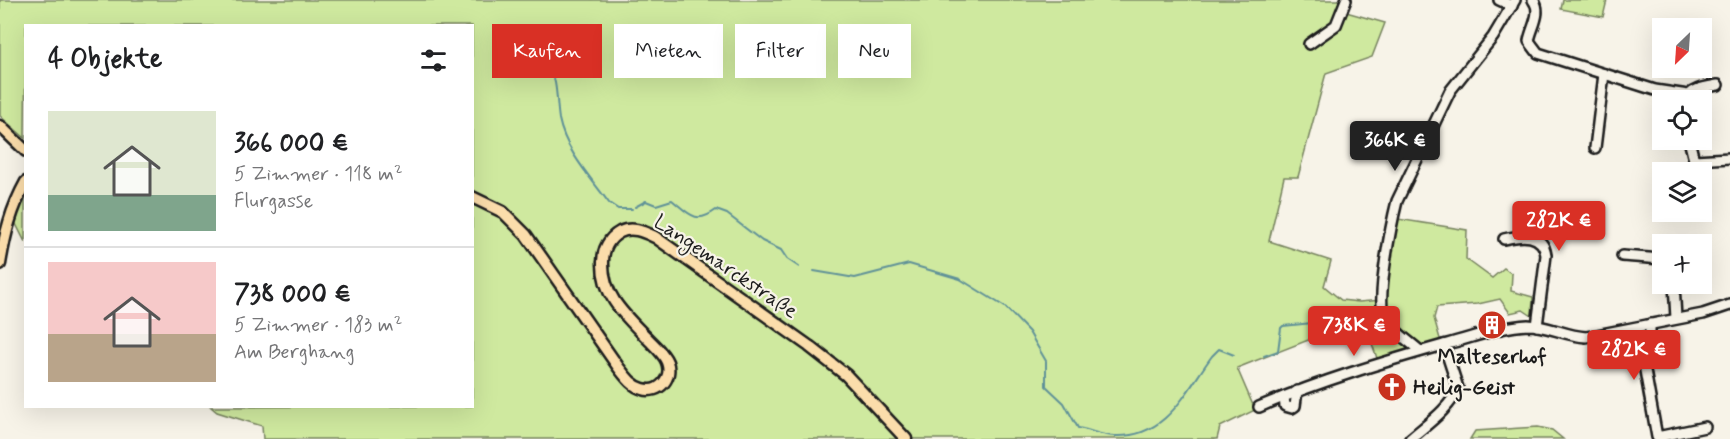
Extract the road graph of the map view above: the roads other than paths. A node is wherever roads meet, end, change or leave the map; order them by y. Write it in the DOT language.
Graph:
graph roads {
  1 [pos="1346,0"];
  2 [pos="1499,0"];
  3 [pos="1533,0"];
  4 [pos="1513,3"];
  5 [pos="1309,44"];
  6 [pos="1604,74"];
  7 [pos="1718,85"];
  8 [pos="1655,90"];
  9 [pos="1697,90"];
  10 [pos="0,126"];
  11 [pos="1594,148"];
  12 [pos="24,149"];
  13 [pos="1692,150"];
  14 [pos="1730,158"];
  15 [pos="24,186"];
  16 [pos="474,198"];
  17 [pos="1504,239"];
  18 [pos="1622,256"];
  19 [pos="1652,258"];
  20 [pos="0,264"];
  21 [pos="1675,294"];
  22 [pos="1730,305"];
  23 [pos="1676,318"];
  24 [pos="1650,324"];
  25 [pos="1537,326"];
  26 [pos="1444,345"];
  27 [pos="1420,351"];
  28 [pos="1297,391"];
  29 [pos="1284,397"];
  30 [pos="1259,407"];
  31 [pos="1705,427"];
  32 [pos="906,439"];
  33 [pos="1410,439"];
  1 -- 5 [label="street"];
  2 -- 4 [label="street"];
  3 -- 6 [label="street"];
  4 -- 27 [label="street"];
  6 -- 8 [label="street"];
  6 -- 11 [label="street"];
  7 -- 9 [label="street"];
  10 -- 12 [label="main road"];
  13 -- 14 [label="street"];
  15 -- 20 [label="main road"];
  16 -- 32 [label="main road, Langemarckstraße"];
  17 -- 25 [label="street"];
  18 -- 19 [label="street"];
  21 -- 23 [label="street"];
  22 -- 23 [label="street"];
  23 -- 24 [label="street"];
  24 -- 25 [label="street"];
  24 -- 31 [label="street"];
  25 -- 26 [label="street"];
  26 -- 27 [label="street"];
  26 -- 33 [label="street"];
  27 -- 28 [label="street"];
  28 -- 29 [label="street"];
  28 -- 29 [label="street"];
  29 -- 30 [label="street"];
}
